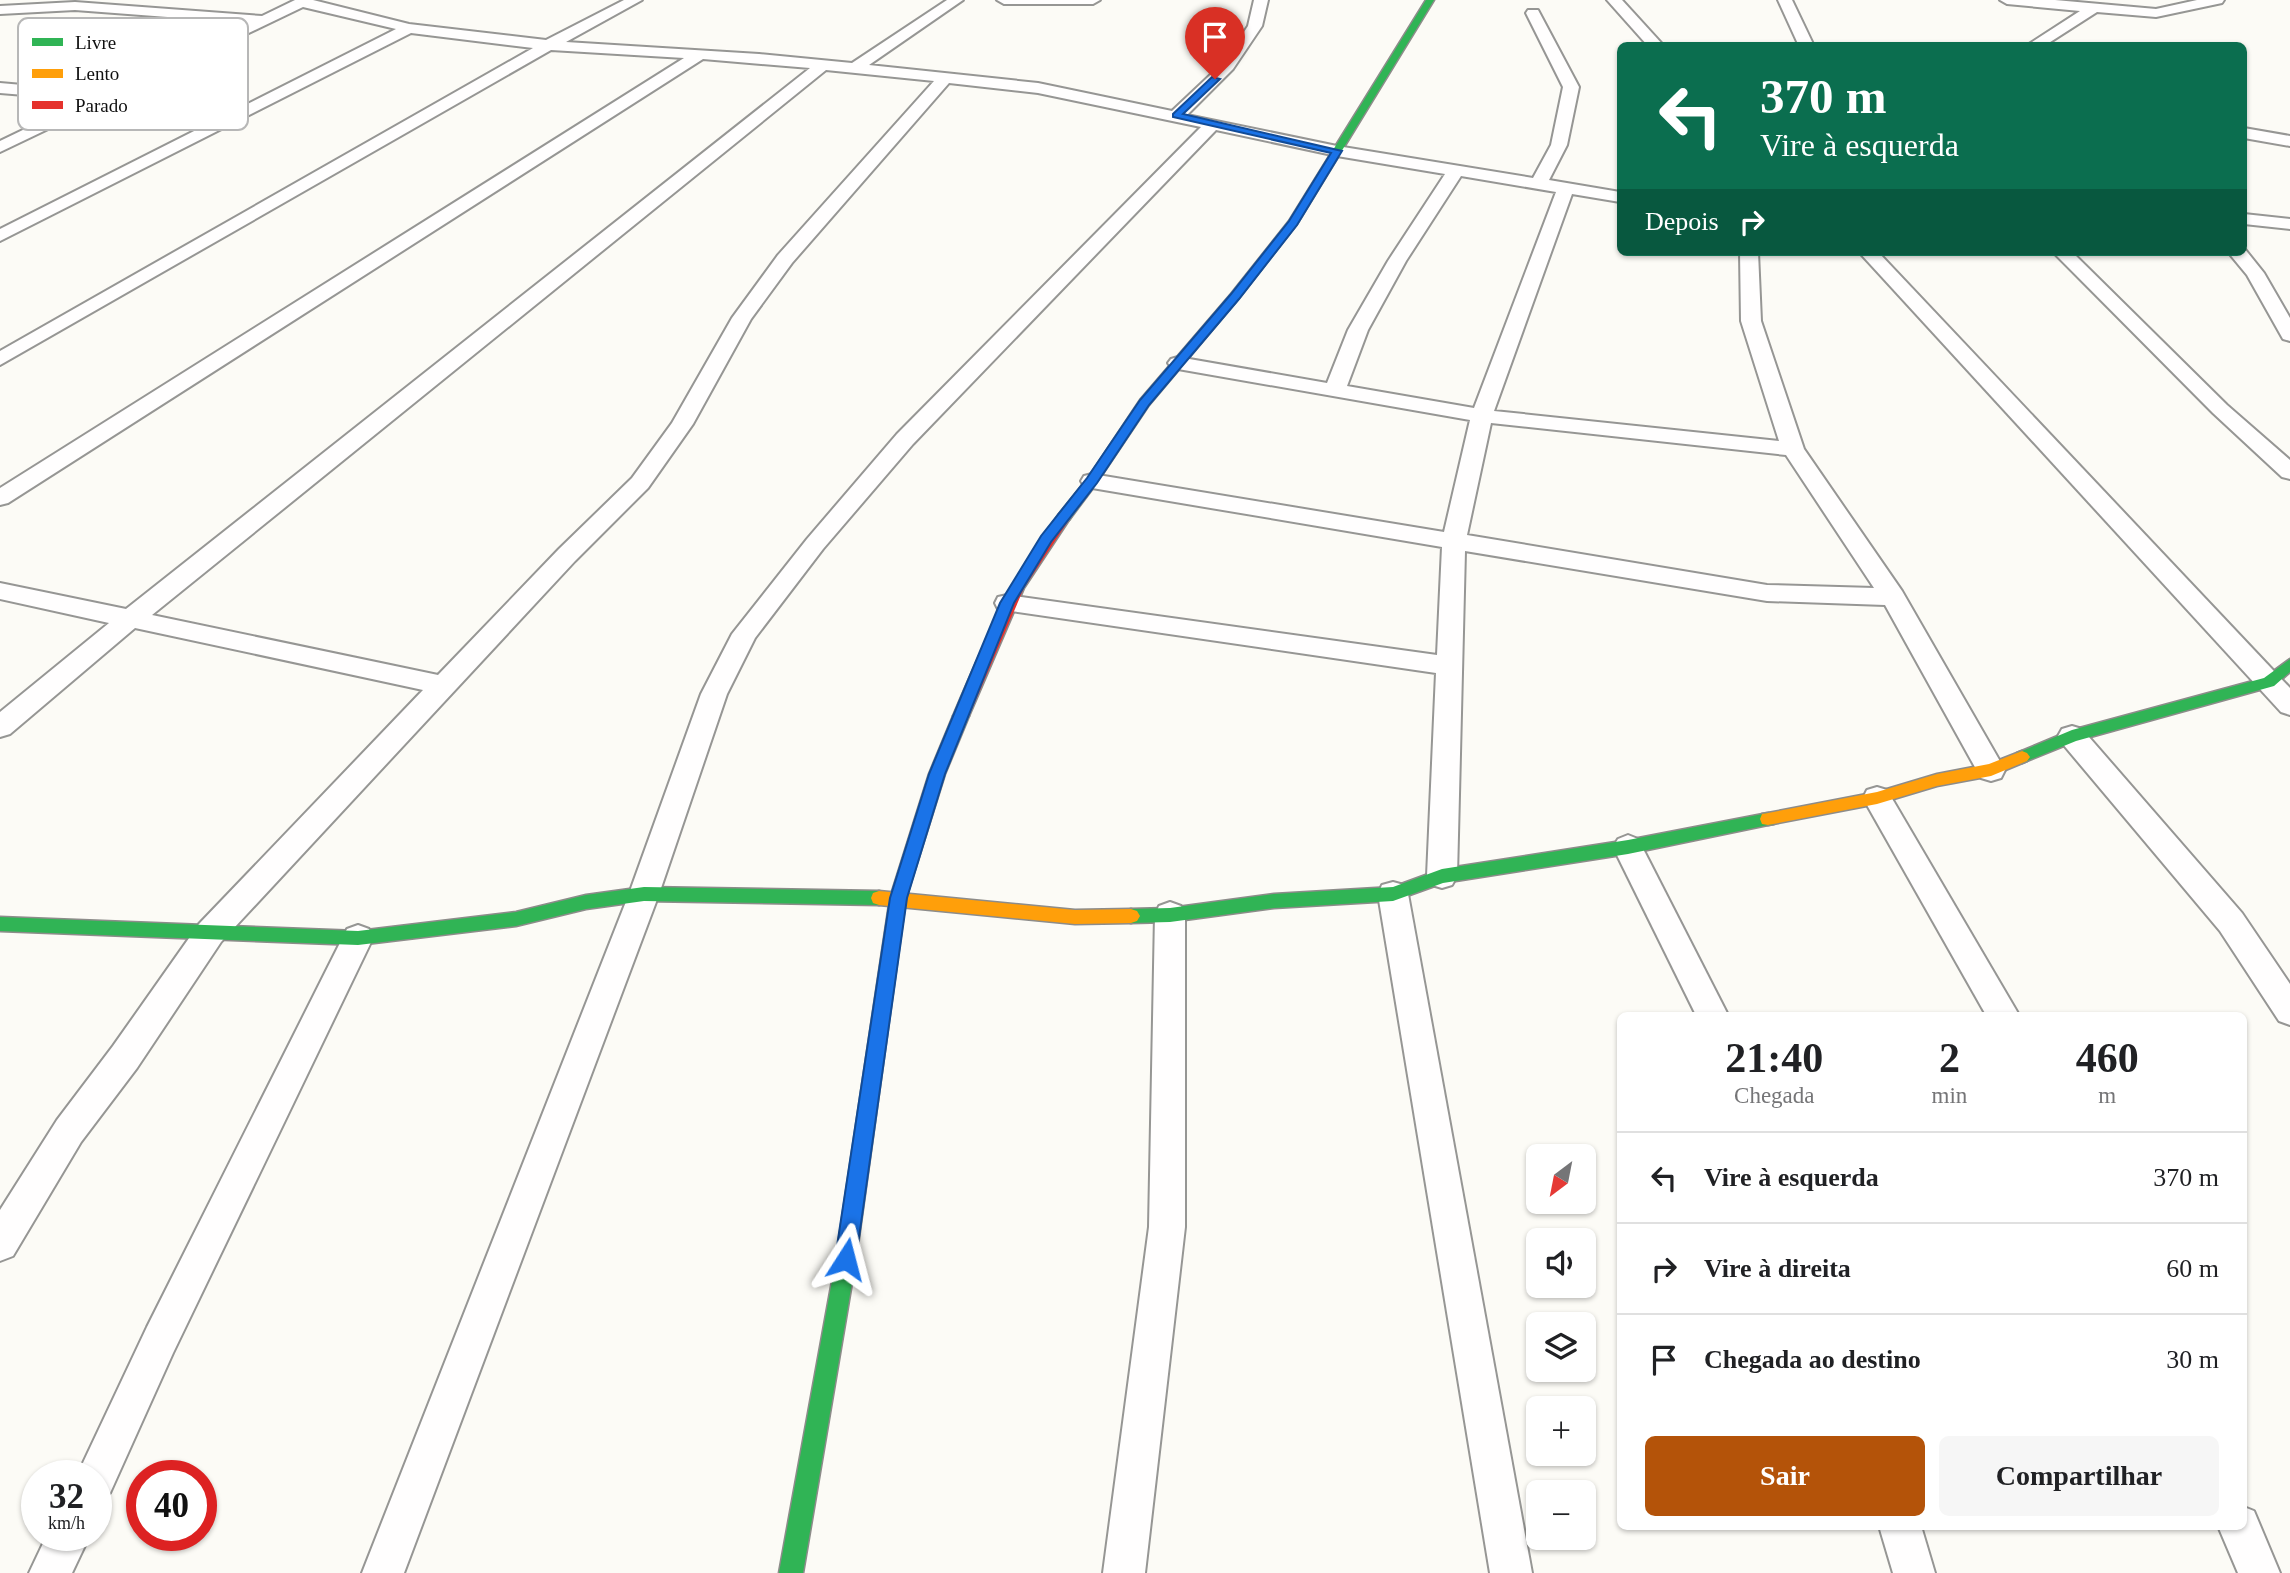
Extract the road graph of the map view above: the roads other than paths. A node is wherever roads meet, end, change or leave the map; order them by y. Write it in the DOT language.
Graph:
graph roads {
  1 [pos="601,0"];
  2 [pos="956,0"];
  3 [pos="1004,0"];
  4 [pos="1093,0"];
  5 [pos="1261,0"];
  6 [pos="1430,0"];
  7 [pos="1614,0"];
  8 [pos="1785,0"];
  9 [pos="2007,0"];
  10 [pos="2217,0"];
  11 [pos="304,1"];
  12 [pos="1053,1"];
  13 [pos="630,2"];
  14 [pos="82,3"];
  15 [pos="2092,9"];
  16 [pos="0,10"];
  17 [pos="1533,13"];
  18 [pos="243,18"];
  19 [pos="248,19"];
  20 [pos="264,20"];
  21 [pos="248,28"];
  22 [pos="409,28"];
  23 [pos="1653,42"];
  24 [pos="1805,42"];
  25 [pos="2039,42"];
  26 [pos="548,45"];
  27 [pos="699,55"];
  28 [pos="823,65"];
  29 [pos="855,68"];
  30 [pos="946,77"];
  31 [pos="0,88"];
  32 [pos="18,90"];
  33 [pos="248,110"];
  34 [pos="1176,116"];
  35 [pos="1213,124"];
  36 [pos="36,130"];
  37 [pos="208,130"];
  38 [pos="2247,134"];
  39 [pos="2290,141"];
  40 [pos="0,147"];
  41 [pos="1337,151"];
  42 [pos="1456,170"];
  43 [pos="1538,184"];
  44 [pos="1565,190"];
  45 [pos="1617,197"];
  46 [pos="2247,219"];
  47 [pos="2290,224"];
  48 [pos="0,236"];
  49 [pos="1749,256"];
  50 [pos="1872,256"];
  51 [pos="2066,256"];
  52 [pos="2240,256"];
  53 [pos="2290,335"];
  54 [pos="0,359"];
  55 [pos="1178,363"];
  56 [pos="1334,392"];
  57 [pos="1482,416"];
  58 [pos="1793,449"];
  59 [pos="2290,472"];
  60 [pos="1092,481"];
  61 [pos="0,498"];
  62 [pos="1454,539"];
  63 [pos="0,592"];
  64 [pos="1893,597"];
  65 [pos="1007,603"];
  66 [pos="130,619"];
  67 [pos="2290,664"];
  68 [pos="1450,666"];
  69 [pos="2269,682"];
  70 [pos="443,685"];
  71 [pos="2290,705"];
  72 [pos="0,727"];
  73 [pos="2072,736"];
  74 [pos="1991,770"];
  75 [pos="1877,798"];
  76 [pos="1628,847"];
  77 [pos="1443,876"];
  78 [pos="644,894"];
  79 [pos="1393,894"];
  80 [pos="898,898"];
  81 [pos="1170,915"];
  82 [pos="0,924"];
  83 [pos="210,933"];
  84 [pos="358,938"];
  85 [pos="2290,1011"];
  86 [pos="1710,1012"];
  87 [pos="2001,1012"];
  88 [pos="0,1242"];
  89 [pos="105,1460"];
  90 [pos="1901,1530"];
  91 [pos="2241,1530"];
  92 [pos="61,1551"];
  93 [pos="50,1573"];
  94 [pos="383,1573"];
  95 [pos="791,1573"];
  96 [pos="1124,1573"];
  97 [pos="1511,1573"];
  98 [pos="1914,1573"];
  99 [pos="2259,1573"];
  1 -- 13 [label="street"];
  2 -- 29 [label="street"];
  3 -- 12 [label="street"];
  4 -- 12 [label="street"];
  5 -- 34 [label="street"];
  6 -- 41 [label="street"];
  7 -- 23 [label="street"];
  8 -- 24 [label="street"];
  9 -- 15 [label="street"];
  10 -- 15 [label="street"];
  11 -- 20 [label="street"];
  11 -- 22 [label="street"];
  13 -- 26 [label="street"];
  14 -- 16 [label="street"];
  14 -- 18 [label="street"];
  15 -- 25 [label="street"];
  17 -- 43 [label="street"];
  19 -- 20 [label="street"];
  20 -- 21 [label="street"];
  22 -- 26 [label="street"];
  22 -- 33 [label="street"];
  26 -- 27 [label="street"];
  26 -- 54 [label="street"];
  27 -- 28 [label="street"];
  27 -- 61 [label="street"];
  28 -- 29 [label="street"];
  28 -- 66 [label="street"];
  29 -- 30 [label="street"];
  30 -- 34 [label="street"];
  30 -- 70 [label="street"];
  31 -- 32 [label="street"];
  34 -- 35 [label="street"];
  35 -- 41 [label="street"];
  35 -- 78 [label="street"];
  36 -- 40 [label="street"];
  37 -- 48 [label="street"];
  38 -- 39 [label="street"];
  41 -- 42 [label="street"];
  41 -- 55 [label="street"];
  42 -- 43 [label="street"];
  42 -- 56 [label="street"];
  43 -- 44 [label="street"];
  44 -- 45 [label="street"];
  44 -- 57 [label="street"];
  46 -- 47 [label="street"];
  49 -- 58 [label="street"];
  50 -- 69 [label="street"];
  51 -- 59 [label="street"];
  52 -- 53 [label="street"];
  55 -- 56 [label="street"];
  55 -- 60 [label="street"];
  56 -- 57 [label="street"];
  57 -- 58 [label="street"];
  57 -- 62 [label="street"];
  58 -- 64 [label="street"];
  60 -- 62 [label="street"];
  60 -- 65 [label="street"];
  62 -- 64 [label="street"];
  62 -- 68 [label="street"];
  63 -- 66 [label="street"];
  64 -- 74 [label="street"];
  65 -- 68 [label="street"];
  65 -- 80 [label="street"];
  66 -- 70 [label="street"];
  66 -- 72 [label="street"];
  67 -- 69 [label="street"];
  68 -- 77 [label="street"];
  69 -- 71 [label="street"];
  69 -- 73 [label="street"];
  70 -- 83 [label="street"];
  73 -- 74 [label="street"];
  73 -- 85 [label="street"];
  74 -- 75 [label="street"];
  75 -- 76 [label="street"];
  75 -- 87 [label="street"];
  76 -- 77 [label="street"];
  76 -- 86 [label="street"];
  77 -- 79 [label="street"];
  78 -- 80 [label="street"];
  78 -- 84 [label="street"];
  78 -- 94 [label="street"];
  79 -- 81 [label="street"];
  79 -- 97 [label="street"];
  80 -- 81 [label="street"];
  80 -- 95 [label="street"];
  81 -- 96 [label="street"];
  82 -- 83 [label="street"];
  83 -- 84 [label="street"];
  83 -- 88 [label="street"];
  84 -- 89 [label="street"];
  90 -- 98 [label="street"];
  91 -- 99 [label="street"];
  92 -- 93 [label="street"];
}
